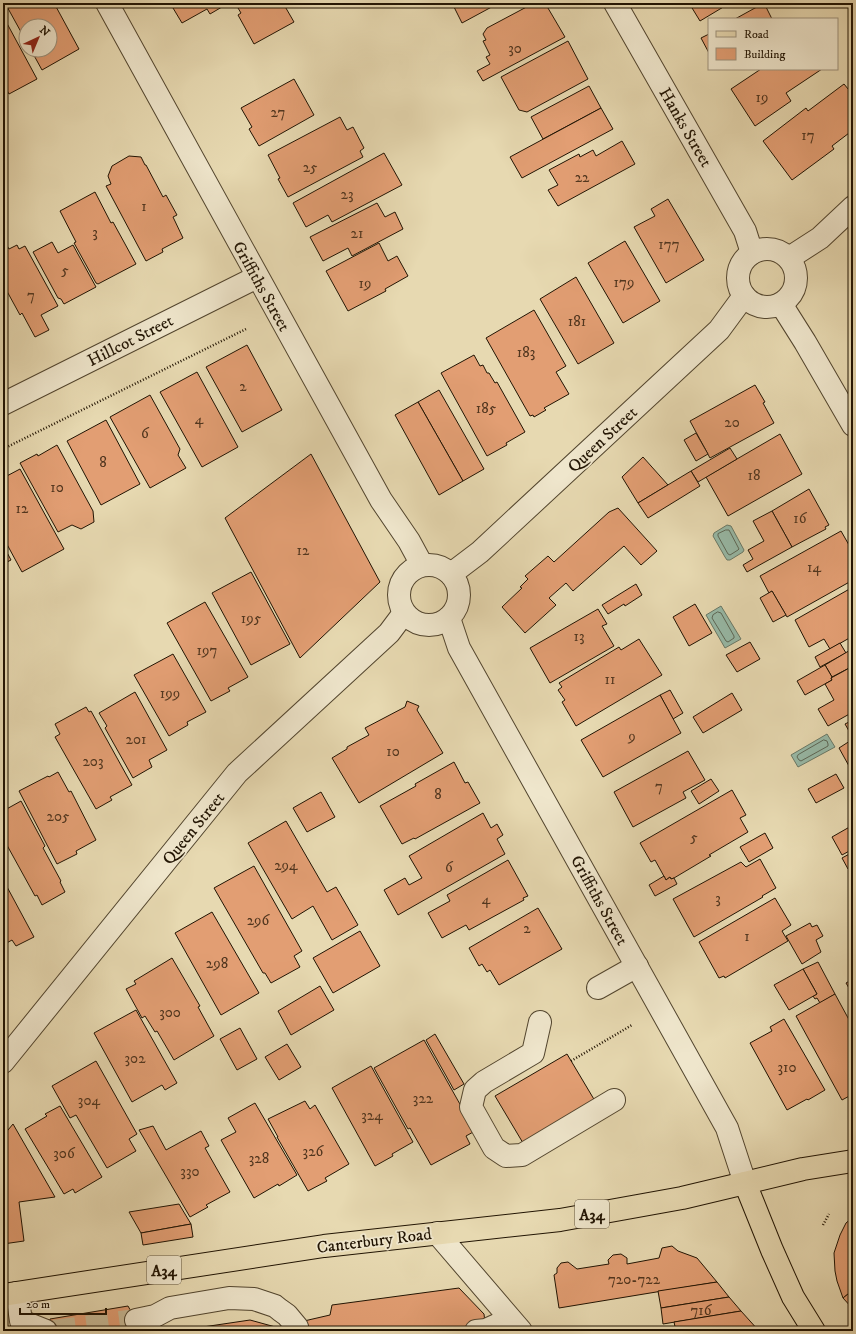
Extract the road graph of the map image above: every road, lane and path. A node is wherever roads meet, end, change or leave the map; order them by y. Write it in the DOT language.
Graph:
graph roads {
  1 [pos="107,3"];
  2 [pos="615,3"];
  3 [pos="853,207"];
  4 [pos="752,253"];
  5 [pos="789,258"];
  6 [pos="257,277"];
  7 [pos="744,296"];
  8 [pos="781,304"];
  9 [pos="246,329"];
  10 [pos="3,404"];
  11 [pos="853,425"];
  12 [pos="3,449"];
  13 [pos="422,565"];
  14 [pos="451,574"];
  15 [pos="404,613"];
  16 [pos="449,618"];
  17 [pos="637,966"];
  18 [pos="598,988"];
  19 [pos="540,1022"];
  20 [pos="632,1025"];
  21 [pos="571,1061"];
  22 [pos="3,1062"];
  23 [pos="614,1100"];
  24 [pos="853,1161"];
  25 [pos="745,1183"];
  26 [pos="829,1214"];
  27 [pos="823,1225"];
  28 [pos="437,1232"];
  29 [pos="10,1294"];
  30 [pos="136,1320"];
  31 [pos="514,1327"];
  32 [pos="46,1331"];
  33 [pos="298,1331"];
  34 [pos="476,1331"];
  35 [pos="814,1331"];
  1 -- 6 [label="street, Griffiths Street"];
  2 -- 4 [label="street, Hanks Street"];
  3 -- 5 [label="street"];
  4 -- 5 [label="street"];
  4 -- 7 [label="street"];
  5 -- 8 [label="street"];
  6 -- 10 [label="street, Hillcot Street"];
  6 -- 13 [label="street, Griffiths Street"];
  7 -- 8 [label="street"];
  7 -- 14 [label="street, Queen Street"];
  8 -- 11 [label="street"];
  9 -- 12 [label="path"];
  13 -- 14 [label="street"];
  13 -- 15 [label="street"];
  14 -- 16 [label="street"];
  15 -- 16 [label="street"];
  15 -- 22 [label="street, Queen Street"];
  16 -- 17 [label="street, Griffiths Street"];
  17 -- 18 [label="street"];
  17 -- 25 [label="street, Griffiths Street"];
  19 -- 23 [label="street"];
  20 -- 21 [label="path"];
  24 -- 25 [label="main road, Canterbury Road"];
  25 -- 28 [label="main road, Canterbury Road / A34"];
  25 -- 35 [label="main road"];
  26 -- 27 [label="path"];
  28 -- 29 [label="main road, Canterbury Road / A34"];
  28 -- 31 [label="street"];
  29 -- 32 [label="street"];
  30 -- 33 [label="street"];
  31 -- 34 [label="street"];
}
